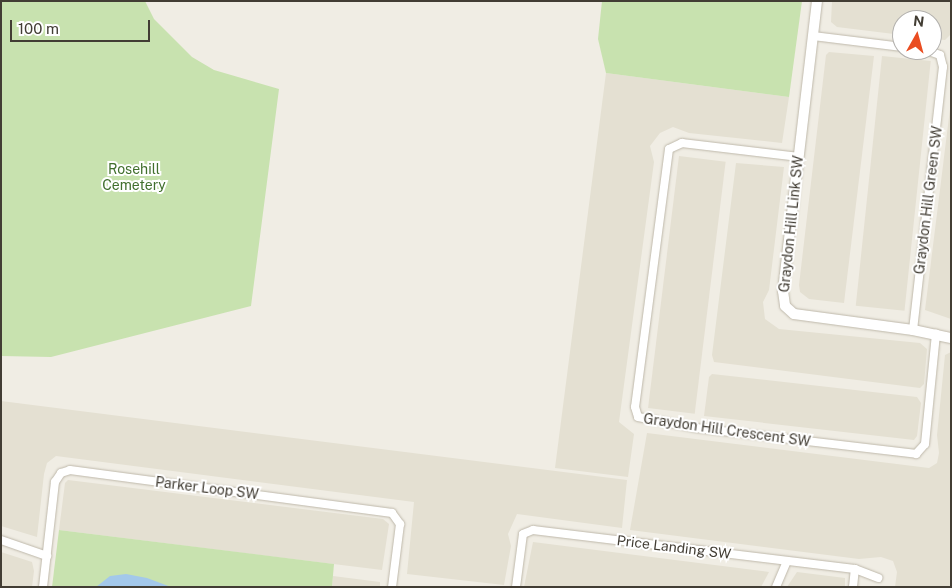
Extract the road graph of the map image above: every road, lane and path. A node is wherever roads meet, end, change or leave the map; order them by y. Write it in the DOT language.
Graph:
graph roads {
  1 [pos="817,1"];
  2 [pos="813,36"];
  3 [pos="892,46"];
  4 [pos="942,60"];
  5 [pos="799,157"];
  6 [pos="913,330"];
  7 [pos="936,334"];
  8 [pos="951,338"];
  9 [pos="1,540"];
  10 [pos="47,556"];
  11 [pos="787,561"];
  12 [pos="855,569"];
  13 [pos="878,578"];
  14 [pos="42,587"];
  15 [pos="392,587"];
  16 [pos="516,587"];
  17 [pos="776,587"];
  18 [pos="853,587"];
  1 -- 2 [label="street, Graydon Hill Link SW"];
  2 -- 3 [label="street"];
  2 -- 5 [label="street, Graydon Hill Link SW"];
  4 -- 6 [label="street, Graydon Hill Green SW"];
  5 -- 6 [label="street, Graydon Hill Link SW"];
  5 -- 7 [label="street, Graydon Hill Crescent SW"];
  6 -- 7 [label="street, Graydon Hill Link SW"];
  7 -- 8 [label="street, Graydon Hill Link SW"];
  9 -- 10 [label="street"];
  10 -- 14 [label="street, Parker Loop SW"];
  10 -- 15 [label="street, Parker Loop SW"];
  11 -- 12 [label="street, Price Landing SW"];
  11 -- 16 [label="street, Price Landing SW"];
  11 -- 17 [label="street"];
  12 -- 13 [label="street, Price Landing SW"];
  12 -- 18 [label="street"];
}
